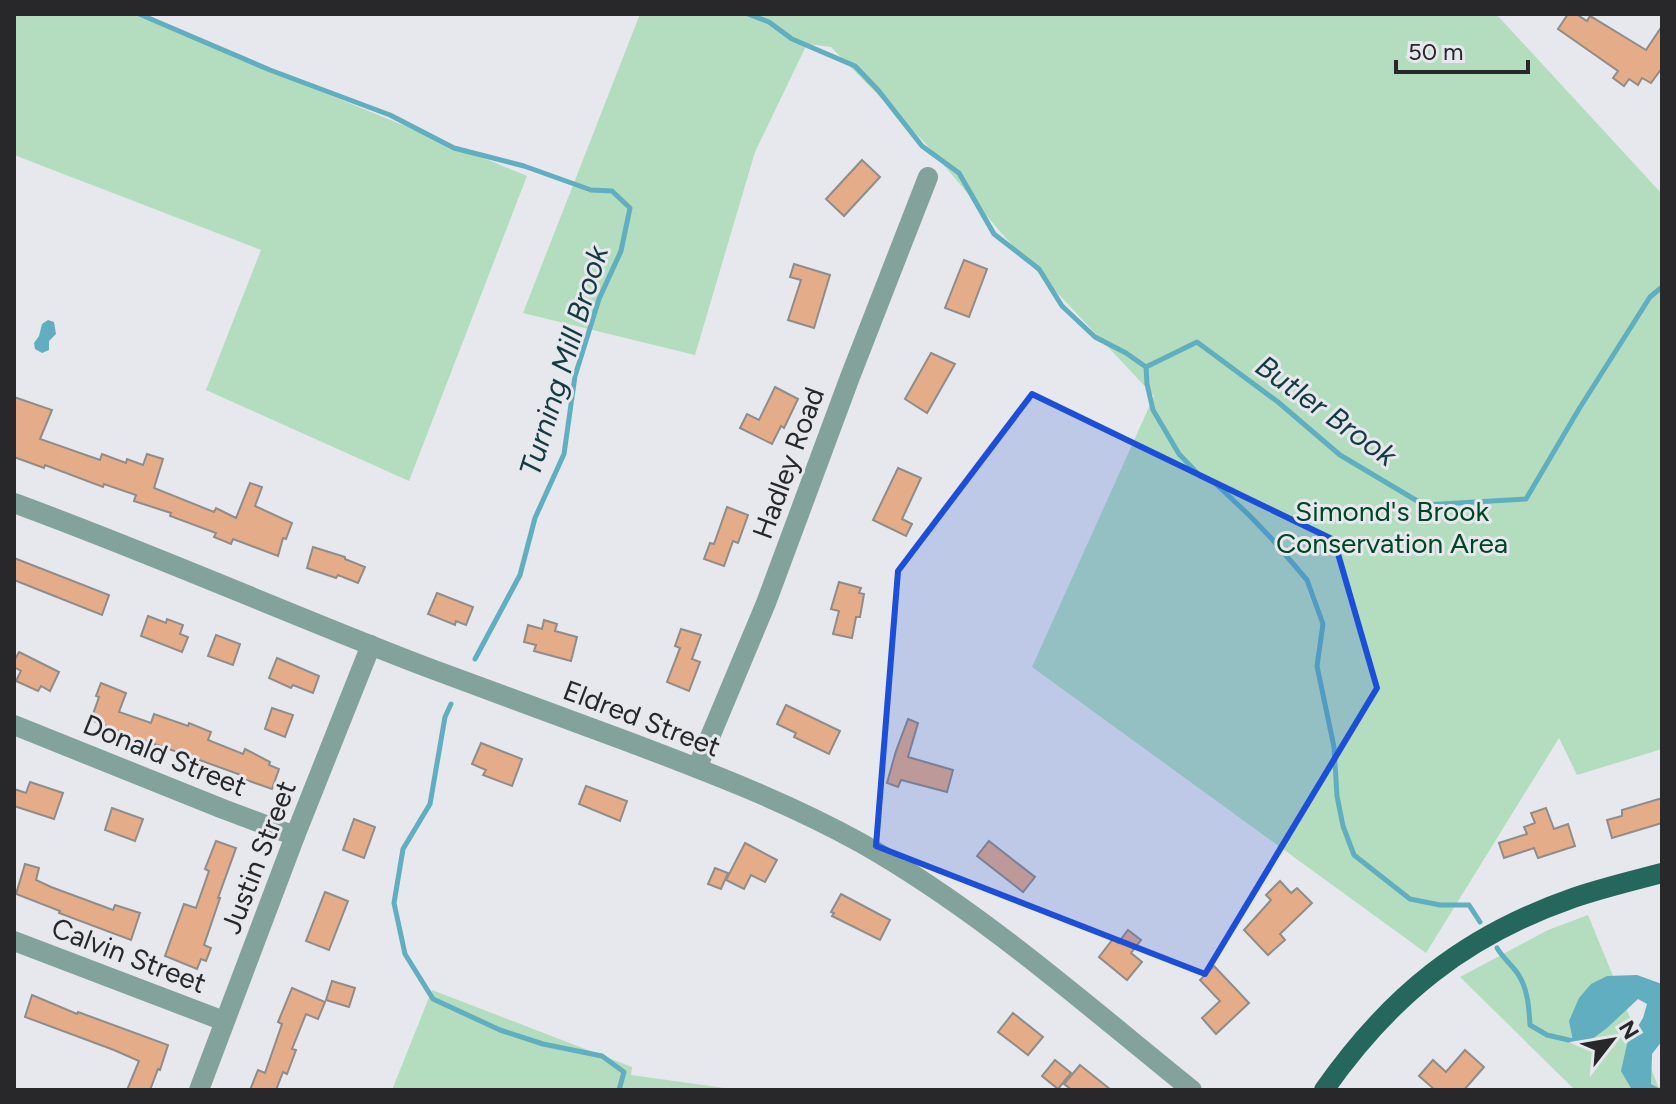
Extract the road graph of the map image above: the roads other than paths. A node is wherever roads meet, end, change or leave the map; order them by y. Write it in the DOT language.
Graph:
graph roads {
  1 [pos="928,177"];
  2 [pos="14,503"];
  3 [pos="371,645"];
  4 [pos="14,725"];
  5 [pos="697,768"];
  6 [pos="295,836"];
  7 [pos="1662,873"];
  8 [pos="14,941"];
  9 [pos="224,1021"];
  10 [pos="199,1090"];
  11 [pos="1192,1090"];
  12 [pos="1324,1090"];
  1 -- 5 [label="street, Hadley Road"];
  2 -- 3 [label="street, Eldred Street"];
  3 -- 5 [label="street, Eldred Street"];
  3 -- 6 [label="street, Justin Street"];
  4 -- 6 [label="street, Donald Street"];
  5 -- 11 [label="street, Eldred Street"];
  6 -- 9 [label="street, Justin Street"];
  7 -- 12 [label="main road"];
  8 -- 9 [label="street, Calvin Street"];
  9 -- 10 [label="street, Justin Street"];
}
